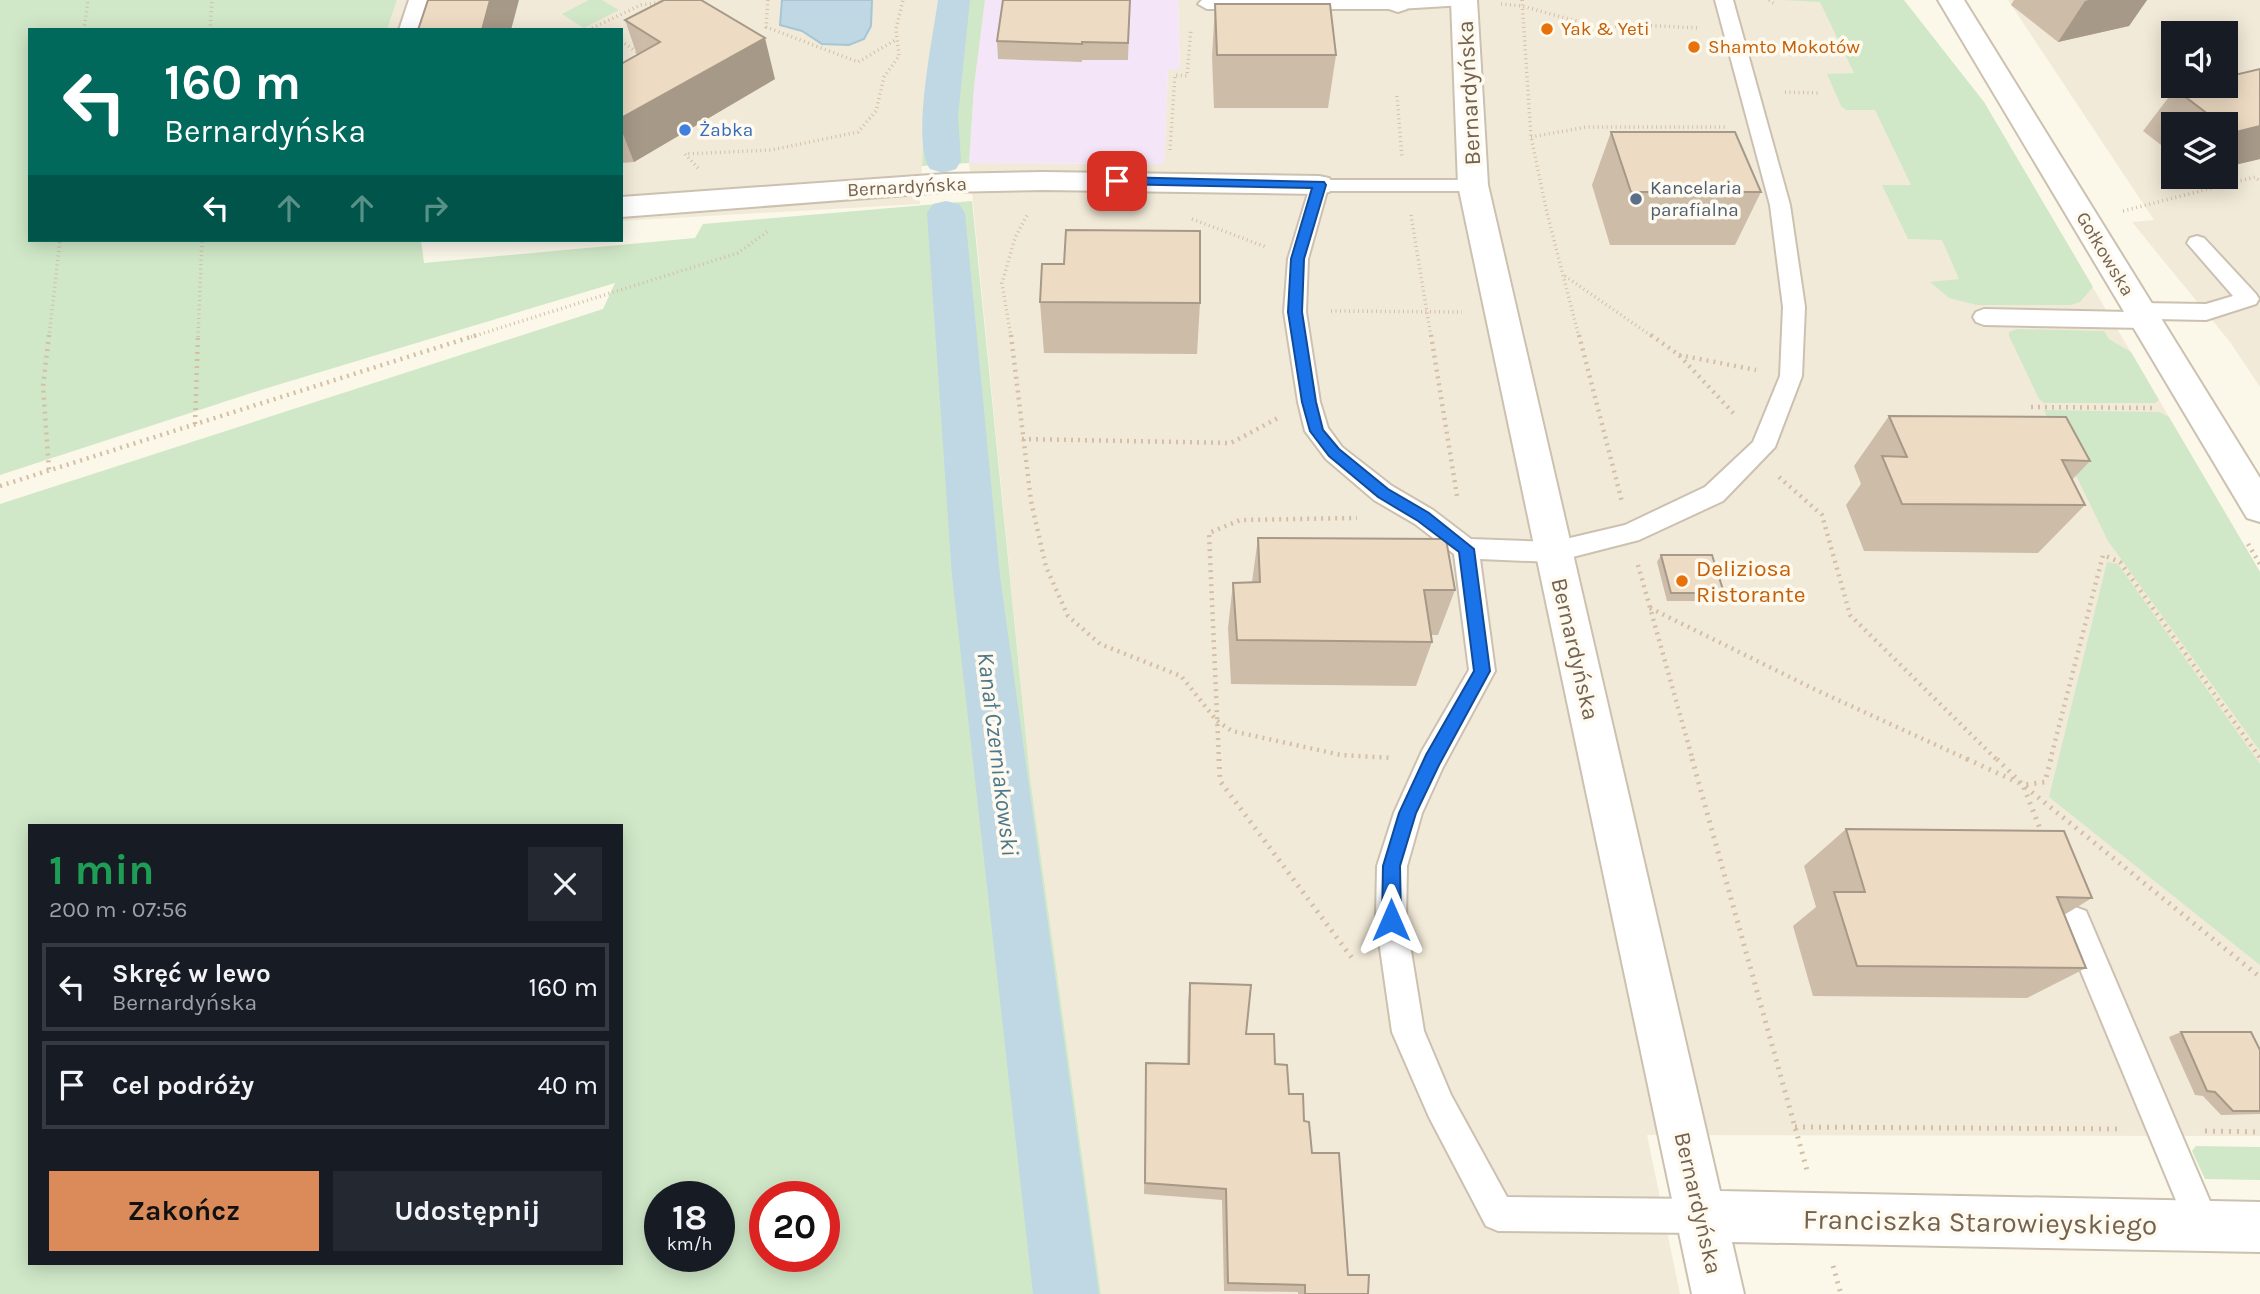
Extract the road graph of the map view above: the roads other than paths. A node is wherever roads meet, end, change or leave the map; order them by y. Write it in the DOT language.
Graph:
graph roads {
  1 [pos="422,0"];
  2 [pos="1464,0"];
  3 [pos="1724,0"];
  4 [pos="1951,0"];
  5 [pos="1398,2"];
  6 [pos="1207,4"];
  7 [pos="413,28"];
  8 [pos="1320,185"];
  9 [pos="1473,185"];
  10 [pos="623,207"];
  11 [pos="2197,243"];
  12 [pos="2143,315"];
  13 [pos="1984,317"];
  14 [pos="2260,508"];
  15 [pos="1466,549"];
  16 [pos="1553,552"];
  17 [pos="2075,921"];
  18 [pos="1701,1216"];
  19 [pos="2204,1227"];
  20 [pos="2260,1227"];
  21 [pos="1718,1294"];
  1 -- 7 [label="street"];
  2 -- 5 [label="lane"];
  2 -- 9 [label="street, Bernardyńska"];
  3 -- 16 [label="lane"];
  4 -- 12 [label="street, Gołkowska"];
  5 -- 6 [label="lane"];
  8 -- 9 [label="lane"];
  8 -- 10 [label="street, Bernardyńska"];
  8 -- 15 [label="lane"];
  9 -- 16 [label="street, Bernardyńska"];
  11 -- 12 [label="lane"];
  12 -- 13 [label="lane"];
  12 -- 14 [label="street, Gołkowska"];
  15 -- 16 [label="lane"];
  15 -- 18 [label="lane"];
  16 -- 18 [label="street, Bernardyńska"];
  17 -- 19 [label="lane"];
  18 -- 19 [label="street, Franciszka Starowieyskiego"];
  18 -- 21 [label="street, Bernardyńska"];
  19 -- 20 [label="street, Franciszka Starowieyskiego"];
}
